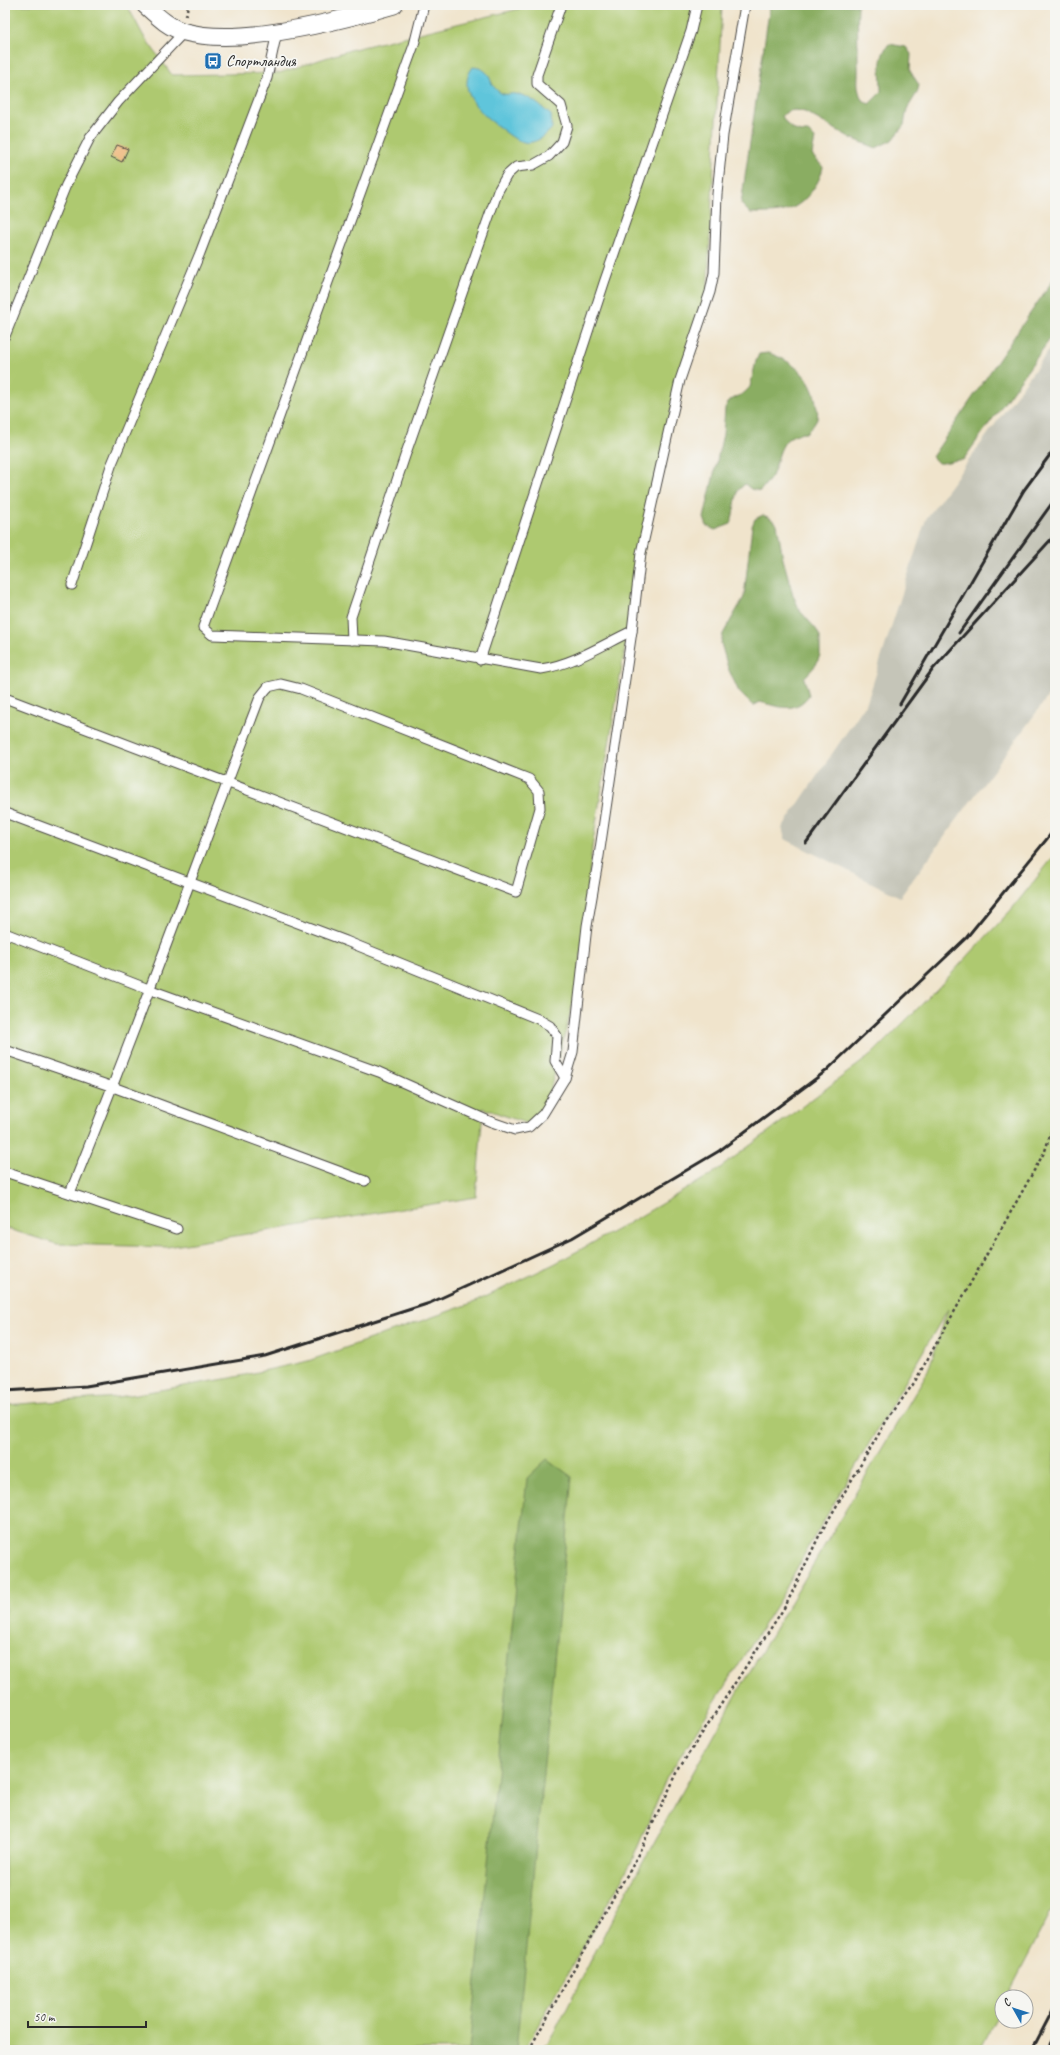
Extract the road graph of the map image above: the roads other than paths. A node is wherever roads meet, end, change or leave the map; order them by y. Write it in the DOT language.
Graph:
graph roads {
  1 [pos="145,5"];
  2 [pos="394,5"];
  3 [pos="424,5"];
  4 [pos="561,5"];
  5 [pos="697,5"];
  6 [pos="745,5"];
  7 [pos="184,32"];
  8 [pos="277,32"];
  9 [pos="5,336"];
  10 [pos="72,585"];
  11 [pos="632,631"];
  12 [pos="352,640"];
  13 [pos="480,660"];
  14 [pos="5,698"];
  15 [pos="228,781"];
  16 [pos="5,813"];
  17 [pos="191,882"];
  18 [pos="5,933"];
  19 [pos="151,990"];
  20 [pos="5,1050"];
  21 [pos="565,1078"];
  22 [pos="113,1087"];
  23 [pos="5,1172"];
  24 [pos="365,1181"];
  25 [pos="70,1193"];
  26 [pos="178,1229"];
  1 -- 7 [label="street"];
  2 -- 8 [label="street"];
  3 -- 12 [label="lane"];
  4 -- 12 [label="lane"];
  5 -- 13 [label="lane"];
  6 -- 11 [label="lane"];
  7 -- 8 [label="street"];
  7 -- 9 [label="lane"];
  8 -- 10 [label="lane"];
  11 -- 13 [label="lane"];
  11 -- 21 [label="lane"];
  12 -- 13 [label="lane"];
  14 -- 15 [label="lane"];
  15 -- 15 [label="lane"];
  15 -- 17 [label="lane"];
  16 -- 17 [label="lane"];
  17 -- 19 [label="lane"];
  17 -- 21 [label="lane"];
  18 -- 19 [label="lane"];
  19 -- 21 [label="lane"];
  19 -- 22 [label="lane"];
  20 -- 22 [label="lane"];
  22 -- 24 [label="lane"];
  22 -- 25 [label="lane"];
  23 -- 25 [label="lane"];
  25 -- 26 [label="lane"];
}
